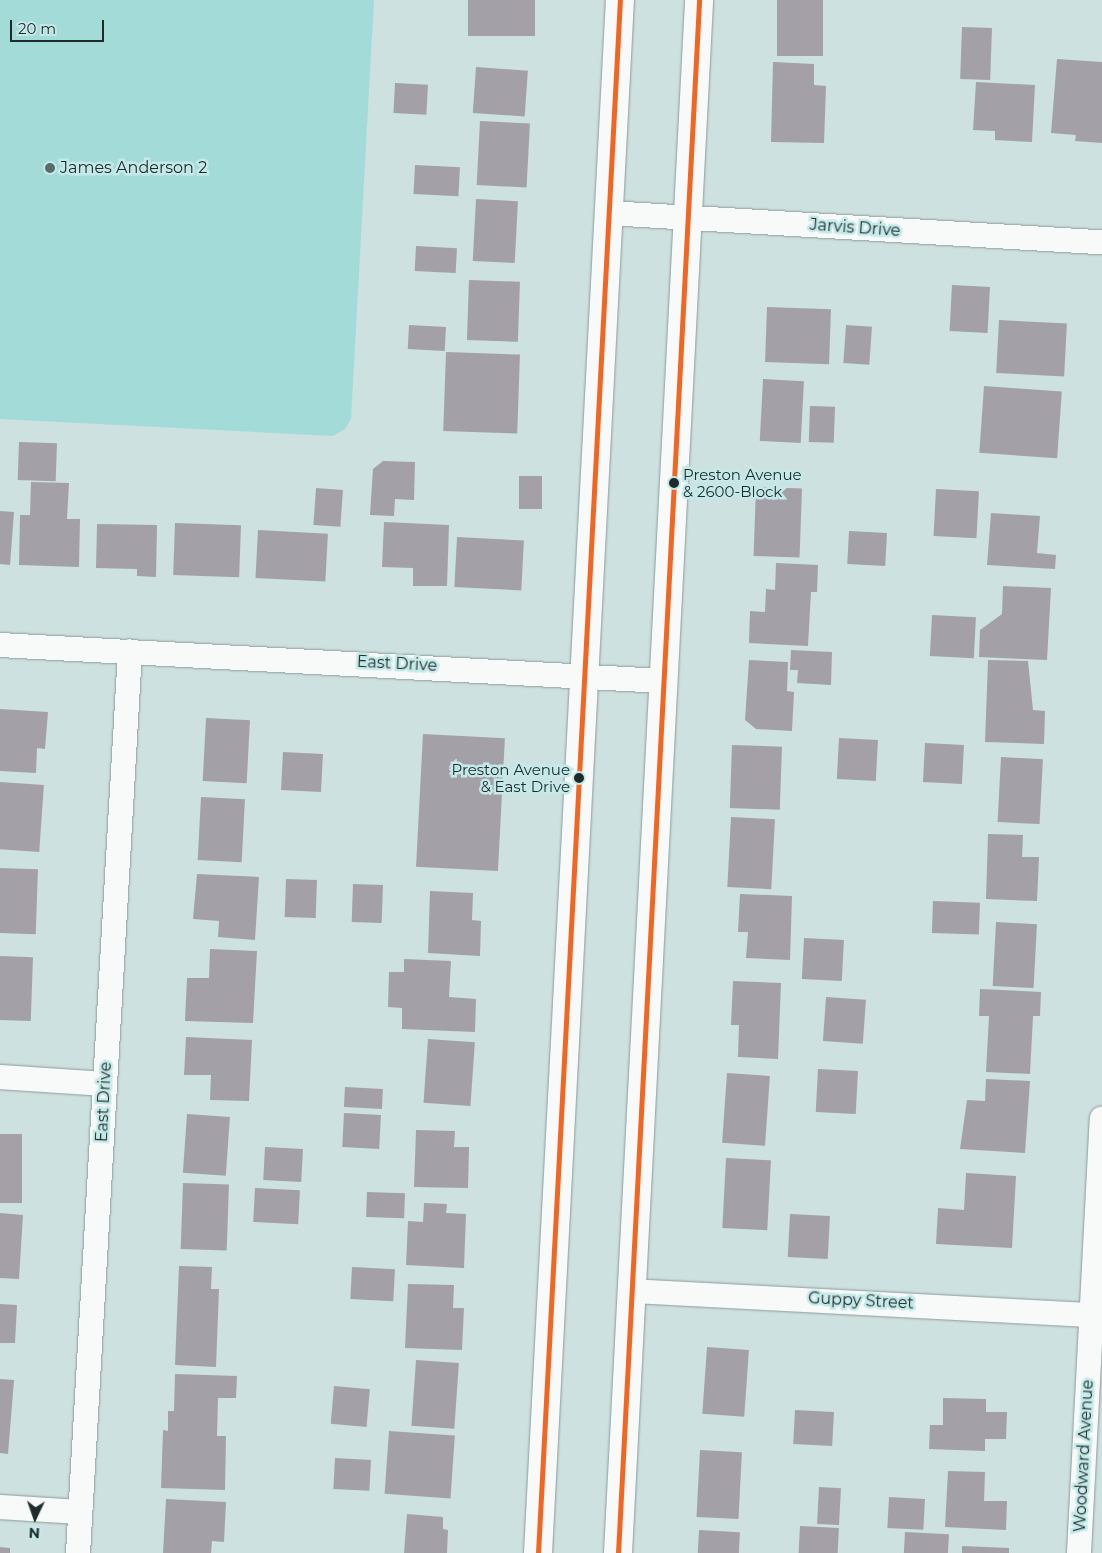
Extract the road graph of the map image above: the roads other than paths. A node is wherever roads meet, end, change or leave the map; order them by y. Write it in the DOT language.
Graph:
graph roads {
  1 [pos="620,0"];
  2 [pos="699,0"];
  3 [pos="608,213"];
  4 [pos="687,217"];
  5 [pos="1102,242"];
  6 [pos="0,645"];
  7 [pos="130,651"];
  8 [pos="581,675"];
  9 [pos="663,681"];
  10 [pos="0,1077"];
  11 [pos="105,1084"];
  12 [pos="1102,1119"];
  13 [pos="631,1291"];
  14 [pos="1091,1316"];
  15 [pos="0,1506"];
  16 [pos="80,1512"];
  17 [pos="78,1553"];
  18 [pos="538,1553"];
  19 [pos="618,1553"];
  20 [pos="1079,1553"];
  1 -- 3 [label="main road"];
  2 -- 4 [label="main road"];
  3 -- 4 [label="street, Jarvis Drive"];
  3 -- 8 [label="main road"];
  4 -- 5 [label="street, Jarvis Drive"];
  4 -- 9 [label="main road"];
  6 -- 7 [label="street, East Drive"];
  7 -- 8 [label="street, East Drive"];
  7 -- 11 [label="street, East Drive"];
  8 -- 9 [label="street, East Drive"];
  8 -- 18 [label="main road"];
  9 -- 13 [label="main road"];
  10 -- 11 [label="street"];
  11 -- 16 [label="street, East Drive"];
  12 -- 14 [label="street, Woodward Avenue"];
  13 -- 14 [label="street, Guppy Street"];
  13 -- 19 [label="main road"];
  14 -- 20 [label="street, Woodward Avenue"];
  15 -- 16 [label="street"];
  16 -- 17 [label="street, East Drive"];
}
